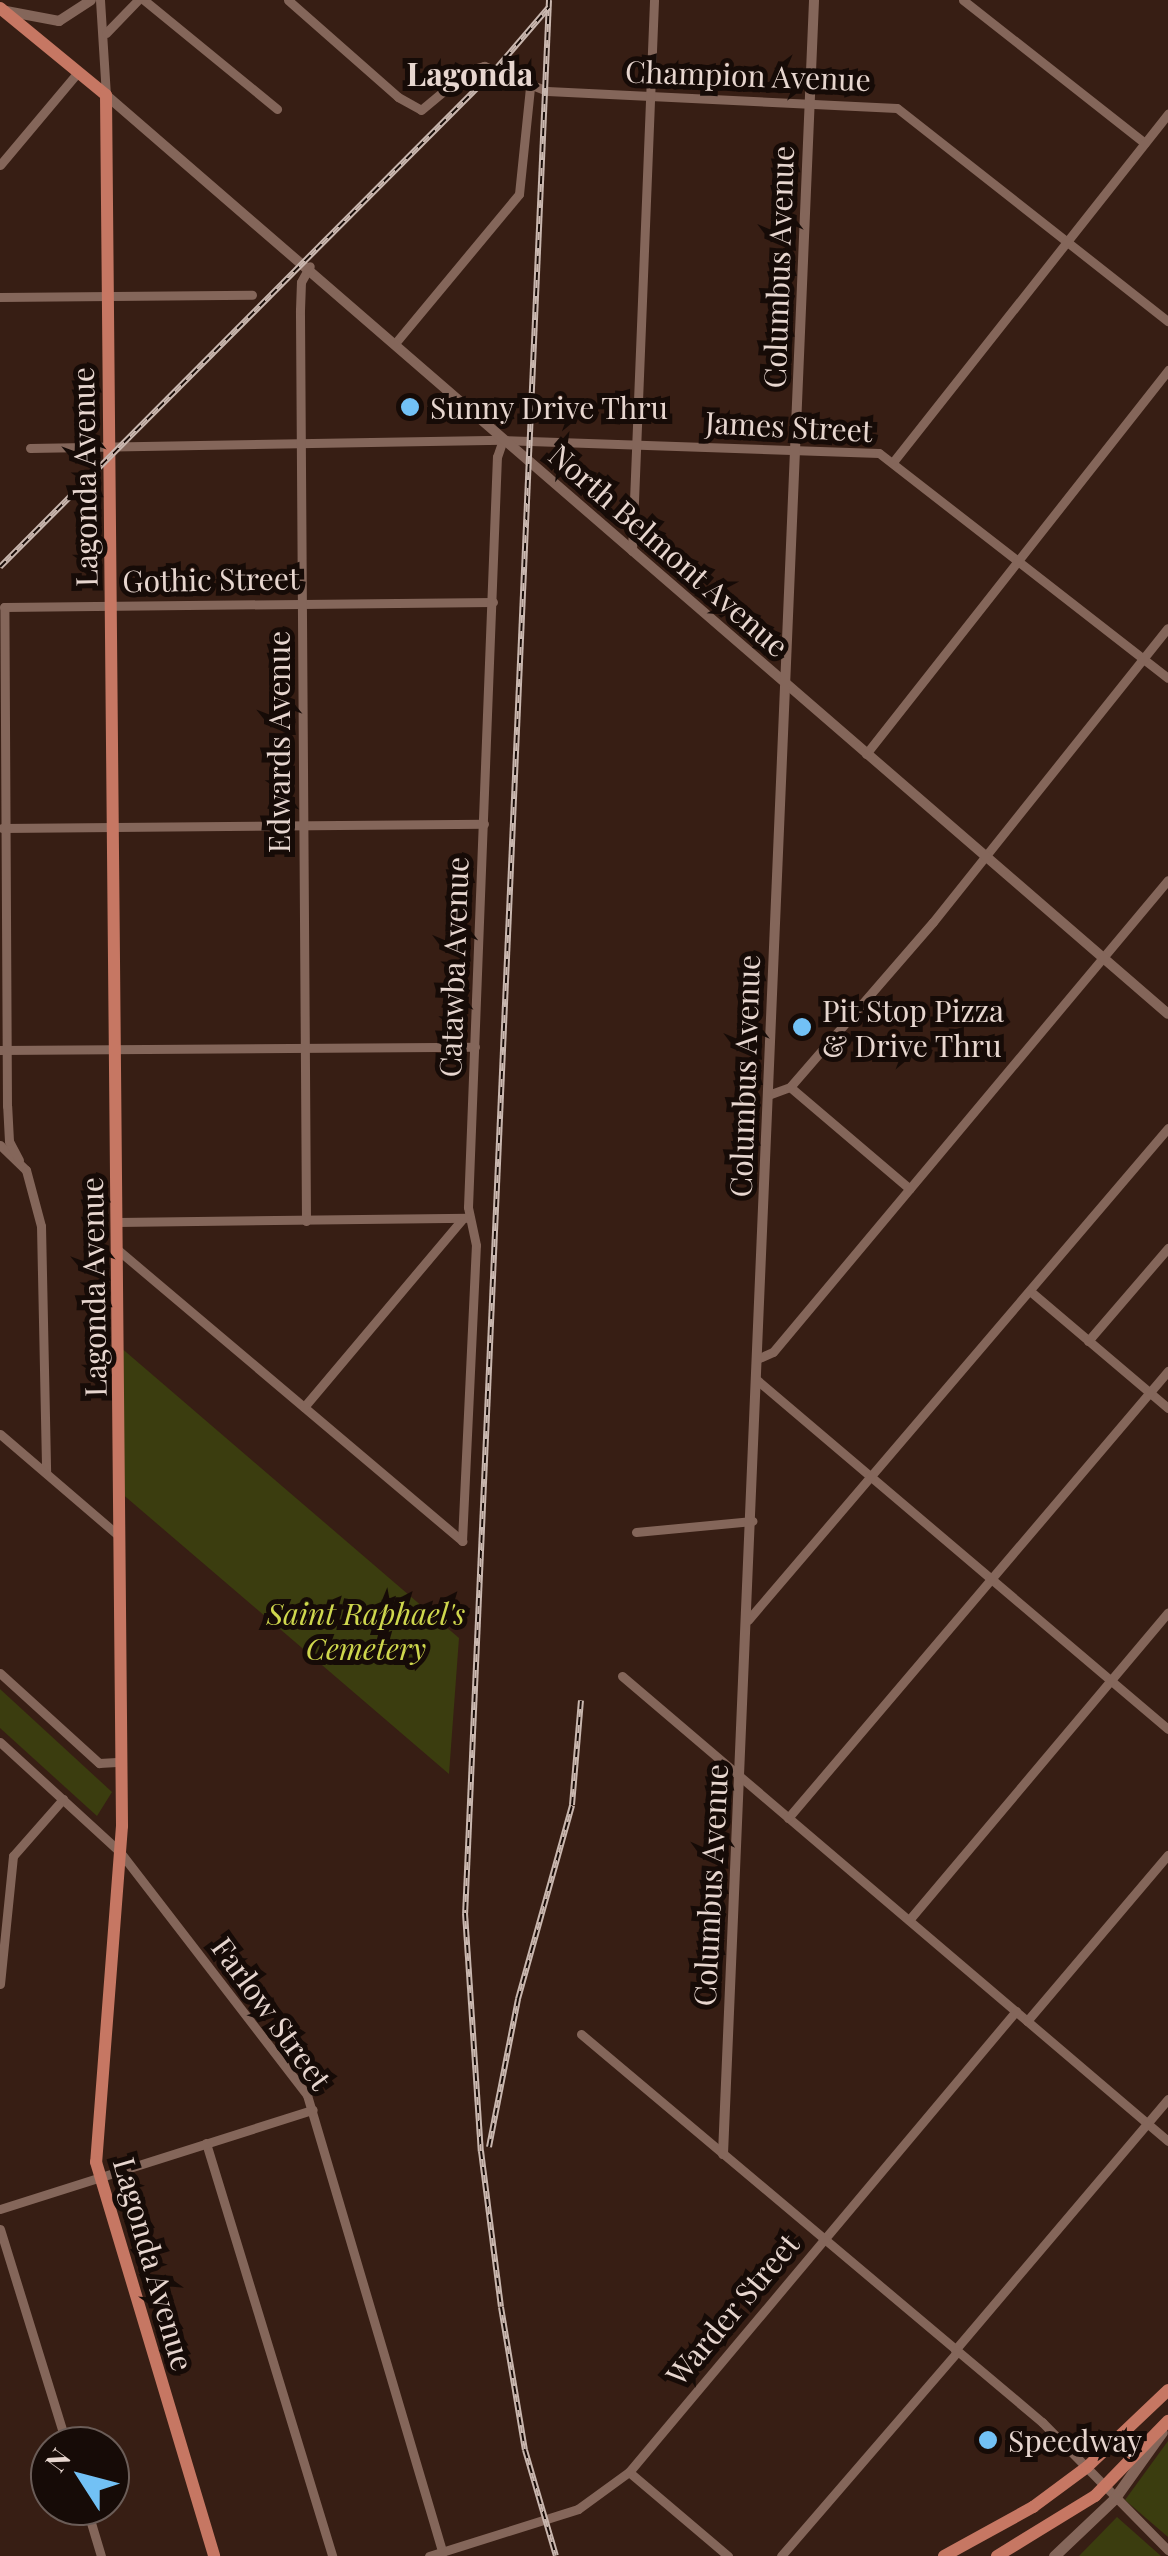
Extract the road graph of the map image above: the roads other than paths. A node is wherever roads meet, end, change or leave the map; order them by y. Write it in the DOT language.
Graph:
graph roads {
  1 [pos="91,0"];
  2 [pos="100,0"];
  3 [pos="141,0"];
  4 [pos="288,0"];
  5 [pos="654,0"];
  6 [pos="814,0"];
  7 [pos="963,0"];
  8 [pos="1,9"];
  9 [pos="106,33"];
  10 [pos="78,72"];
  11 [pos="530,88"];
  12 [pos="106,95"];
  13 [pos="650,96"];
  14 [pos="810,102"];
  15 [pos="277,110"];
  16 [pos="1168,114"];
  17 [pos="1145,143"];
  18 [pos="0,165"];
  19 [pos="1067,242"];
  20 [pos="310,266"];
  21 [pos="252,295"];
  22 [pos="107,296"];
  23 [pos="0,297"];
  24 [pos="1168,321"];
  25 [pos="397,340"];
  26 [pos="1168,370"];
  27 [pos="503,440"];
  28 [pos="637,443"];
  29 [pos="300,444"];
  30 [pos="110,446"];
  31 [pos="30,448"];
  32 [pos="796,450"];
  33 [pos="893,462"];
  34 [pos="632,551"];
  35 [pos="1018,560"];
  36 [pos="493,602"];
  37 [pos="302,603"];
  38 [pos="111,604"];
  39 [pos="1168,628"];
  40 [pos="1143,659"];
  41 [pos="1168,678"];
  42 [pos="784,683"];
  43 [pos="866,754"];
  44 [pos="484,824"];
  45 [pos="303,826"];
  46 [pos="2,828"];
  47 [pos="113,828"];
  48 [pos="986,858"];
  49 [pos="1168,880"];
  50 [pos="1105,960"];
  51 [pos="1168,1014"];
  52 [pos="475,1047"];
  53 [pos="305,1048"];
  54 [pos="4,1050"];
  55 [pos="115,1050"];
  56 [pos="790,1087"];
  57 [pos="768,1095"];
  58 [pos="1168,1128"];
  59 [pos="0,1146"];
  60 [pos="19,1160"];
  61 [pos="910,1189"];
  62 [pos="466,1218"];
  63 [pos="306,1220"];
  64 [pos="117,1222"];
  65 [pos="1168,1248"];
  66 [pos="118,1250"];
  67 [pos="1030,1291"];
  68 [pos="1088,1340"];
  69 [pos="758,1359"];
  70 [pos="1168,1371"];
  71 [pos="756,1380"];
  72 [pos="1150,1392"];
  73 [pos="304,1407"];
  74 [pos="1168,1408"];
  75 [pos="0,1434"];
  76 [pos="46,1473"];
  77 [pos="871,1478"];
  78 [pos="752,1521"];
  79 [pos="636,1532"];
  80 [pos="120,1537"];
  81 [pos="991,1579"];
  82 [pos="1168,1612"];
  83 [pos="748,1620"];
  84 [pos="0,1673"];
  85 [pos="622,1676"];
  86 [pos="1111,1680"];
  87 [pos="1168,1729"];
  88 [pos="0,1742"];
  89 [pos="121,1762"];
  90 [pos="740,1777"];
  91 [pos="63,1799"];
  92 [pos="788,1818"];
  93 [pos="120,1852"];
  94 [pos="1168,1855"];
  95 [pos="909,1920"];
  96 [pos="0,1984"];
  97 [pos="1016,2011"];
  98 [pos="1027,2021"];
  99 [pos="580,2034"];
  100 [pos="1168,2099"];
  101 [pos="313,2110"];
  102 [pos="1147,2123"];
  103 [pos="1168,2141"];
  104 [pos="206,2144"];
  105 [pos="723,2154"];
  106 [pos="100,2176"];
  107 [pos="0,2209"];
  108 [pos="0,2228"];
  109 [pos="823,2239"];
  110 [pos="956,2351"];
  111 [pos="1168,2390"];
  112 [pos="1167,2422"];
  113 [pos="61,2426"];
  114 [pos="1088,2466"];
  115 [pos="629,2472"];
  116 [pos="1110,2494"];
  117 [pos="92,2526"];
  118 [pos="969,2550"];
  119 [pos="1168,2550"];
  120 [pos="442,2552"];
  121 [pos="101,2556"];
  122 [pos="214,2556"];
  123 [pos="332,2556"];
  124 [pos="429,2556"];
  125 [pos="728,2556"];
  126 [pos="781,2556"];
  127 [pos="944,2556"];
  128 [pos="997,2556"];
  129 [pos="1054,2556"];
  1 -- 8 [label="street"];
  2 -- 9 [label="street, Lagonda Avenue"];
  3 -- 9 [label="street"];
  3 -- 15 [label="street"];
  4 -- 11 [label="street, Champion Avenue"];
  5 -- 13 [label="street"];
  6 -- 14 [label="street, Columbus Avenue"];
  7 -- 17 [label="street"];
  8 -- 10 [label="main road, North Belmont Avenue"];
  9 -- 12 [label="street, Lagonda Avenue"];
  10 -- 12 [label="main road, North Belmont Avenue"];
  10 -- 18 [label="street"];
  11 -- 13 [label="street, Champion Avenue"];
  11 -- 25 [label="street"];
  12 -- 20 [label="street, North Belmont Avenue"];
  12 -- 22 [label="main road, Lagonda Avenue"];
  13 -- 14 [label="street, Champion Avenue"];
  13 -- 28 [label="street"];
  14 -- 19 [label="street, Champion Avenue"];
  14 -- 32 [label="street, Columbus Avenue"];
  16 -- 17 [label="street"];
  17 -- 19 [label="street"];
  19 -- 24 [label="street, Champion Avenue"];
  19 -- 33 [label="street"];
  20 -- 25 [label="street, North Belmont Avenue"];
  20 -- 29 [label="street, Edwards Avenue"];
  21 -- 22 [label="street"];
  22 -- 23 [label="street"];
  22 -- 30 [label="main road, Lagonda Avenue"];
  25 -- 27 [label="street, North Belmont Avenue"];
  26 -- 35 [label="street"];
  27 -- 28 [label="street, James Street"];
  27 -- 29 [label="street, James Street"];
  27 -- 34 [label="street, North Belmont Avenue"];
  27 -- 36 [label="street, Catawba Avenue"];
  28 -- 32 [label="street, James Street"];
  28 -- 34 [label="street"];
  29 -- 30 [label="street, James Street"];
  29 -- 37 [label="street, Edwards Avenue"];
  30 -- 31 [label="street, James Street"];
  30 -- 38 [label="main road, Lagonda Avenue"];
  32 -- 33 [label="street, James Street"];
  32 -- 42 [label="street, Columbus Avenue"];
  33 -- 35 [label="street, James Street"];
  34 -- 42 [label="street, North Belmont Avenue"];
  35 -- 40 [label="street, James Street"];
  35 -- 43 [label="street"];
  36 -- 37 [label="street, Gothic Street"];
  36 -- 44 [label="street, Catawba Avenue"];
  37 -- 38 [label="street, Gothic Street"];
  37 -- 45 [label="street, Edwards Avenue"];
  38 -- 46 [label="street, Gothic Street"];
  38 -- 47 [label="main road, Lagonda Avenue"];
  39 -- 40 [label="street"];
  40 -- 41 [label="street, James Street"];
  40 -- 48 [label="street"];
  42 -- 43 [label="street, North Belmont Avenue"];
  42 -- 57 [label="street, Columbus Avenue"];
  43 -- 48 [label="street, North Belmont Avenue"];
  44 -- 45 [label="street"];
  44 -- 52 [label="street, Catawba Avenue"];
  45 -- 47 [label="street"];
  45 -- 53 [label="street, Edwards Avenue"];
  46 -- 47 [label="street"];
  46 -- 54 [label="street, Gothic Street"];
  47 -- 55 [label="main road, Lagonda Avenue"];
  48 -- 50 [label="street, North Belmont Avenue"];
  48 -- 56 [label="street"];
  49 -- 50 [label="street"];
  50 -- 51 [label="street, North Belmont Avenue"];
  50 -- 61 [label="street"];
  52 -- 53 [label="street"];
  52 -- 62 [label="street, Catawba Avenue"];
  53 -- 55 [label="street"];
  53 -- 63 [label="street, Edwards Avenue"];
  54 -- 55 [label="street"];
  54 -- 60 [label="street, Gothic Street"];
  55 -- 64 [label="main road, Lagonda Avenue"];
  56 -- 57 [label="street"];
  56 -- 61 [label="street"];
  57 -- 69 [label="street, Columbus Avenue"];
  58 -- 67 [label="street"];
  59 -- 60 [label="street"];
  60 -- 76 [label="street, Gothic Street"];
  61 -- 69 [label="street"];
  62 -- 63 [label="street"];
  62 -- 73 [label="street"];
  62 -- 73 [label="street, Catawba Avenue"];
  63 -- 64 [label="street"];
  64 -- 66 [label="main road, Lagonda Avenue"];
  65 -- 68 [label="street"];
  66 -- 73 [label="street"];
  66 -- 80 [label="main road, Lagonda Avenue"];
  67 -- 68 [label="street"];
  67 -- 77 [label="street"];
  68 -- 72 [label="street"];
  69 -- 71 [label="street, Columbus Avenue"];
  70 -- 72 [label="street"];
  71 -- 77 [label="street"];
  71 -- 78 [label="street, Columbus Avenue"];
  72 -- 74 [label="street"];
  72 -- 81 [label="street"];
  75 -- 76 [label="street"];
  76 -- 80 [label="street"];
  77 -- 81 [label="street"];
  77 -- 83 [label="street"];
  78 -- 79 [label="street"];
  78 -- 83 [label="street, Columbus Avenue"];
  80 -- 89 [label="main road, Lagonda Avenue"];
  81 -- 86 [label="street"];
  81 -- 92 [label="street"];
  82 -- 86 [label="street"];
  83 -- 90 [label="street, Columbus Avenue"];
  84 -- 89 [label="street"];
  85 -- 90 [label="street"];
  86 -- 87 [label="street"];
  86 -- 95 [label="street"];
  88 -- 91 [label="street, Farlow Street"];
  89 -- 93 [label="main road, Lagonda Avenue"];
  90 -- 92 [label="street"];
  90 -- 105 [label="street, Columbus Avenue"];
  91 -- 93 [label="street, Farlow Street"];
  91 -- 96 [label="street"];
  92 -- 95 [label="street"];
  93 -- 101 [label="street, Farlow Street"];
  93 -- 106 [label="main road, Lagonda Avenue"];
  94 -- 98 [label="street"];
  95 -- 97 [label="street"];
  97 -- 98 [label="street"];
  97 -- 109 [label="street, Warder Street"];
  98 -- 102 [label="street"];
  99 -- 105 [label="street"];
  100 -- 102 [label="street"];
  101 -- 104 [label="street"];
  101 -- 120 [label="street, Farlow Street"];
  102 -- 103 [label="street"];
  102 -- 110 [label="street"];
  104 -- 106 [label="street"];
  104 -- 123 [label="street"];
  105 -- 109 [label="street"];
  106 -- 107 [label="street"];
  106 -- 122 [label="main road, Lagonda Avenue"];
  108 -- 113 [label="street"];
  109 -- 110 [label="street"];
  109 -- 115 [label="street, Warder Street"];
  110 -- 114 [label="street"];
  110 -- 126 [label="street"];
  111 -- 114 [label="main road"];
  112 -- 116 [label="main road"];
  114 -- 116 [label="street"];
  114 -- 118 [label="main road"];
  115 -- 120 [label="street, Warder Street"];
  115 -- 125 [label="street"];
  116 -- 119 [label="street"];
  116 -- 128 [label="main road"];
  116 -- 129 [label="main road"];
  117 -- 121 [label="street"];
  118 -- 127 [label="main road"];
  120 -- 124 [label="street, Warder Street"];
}
